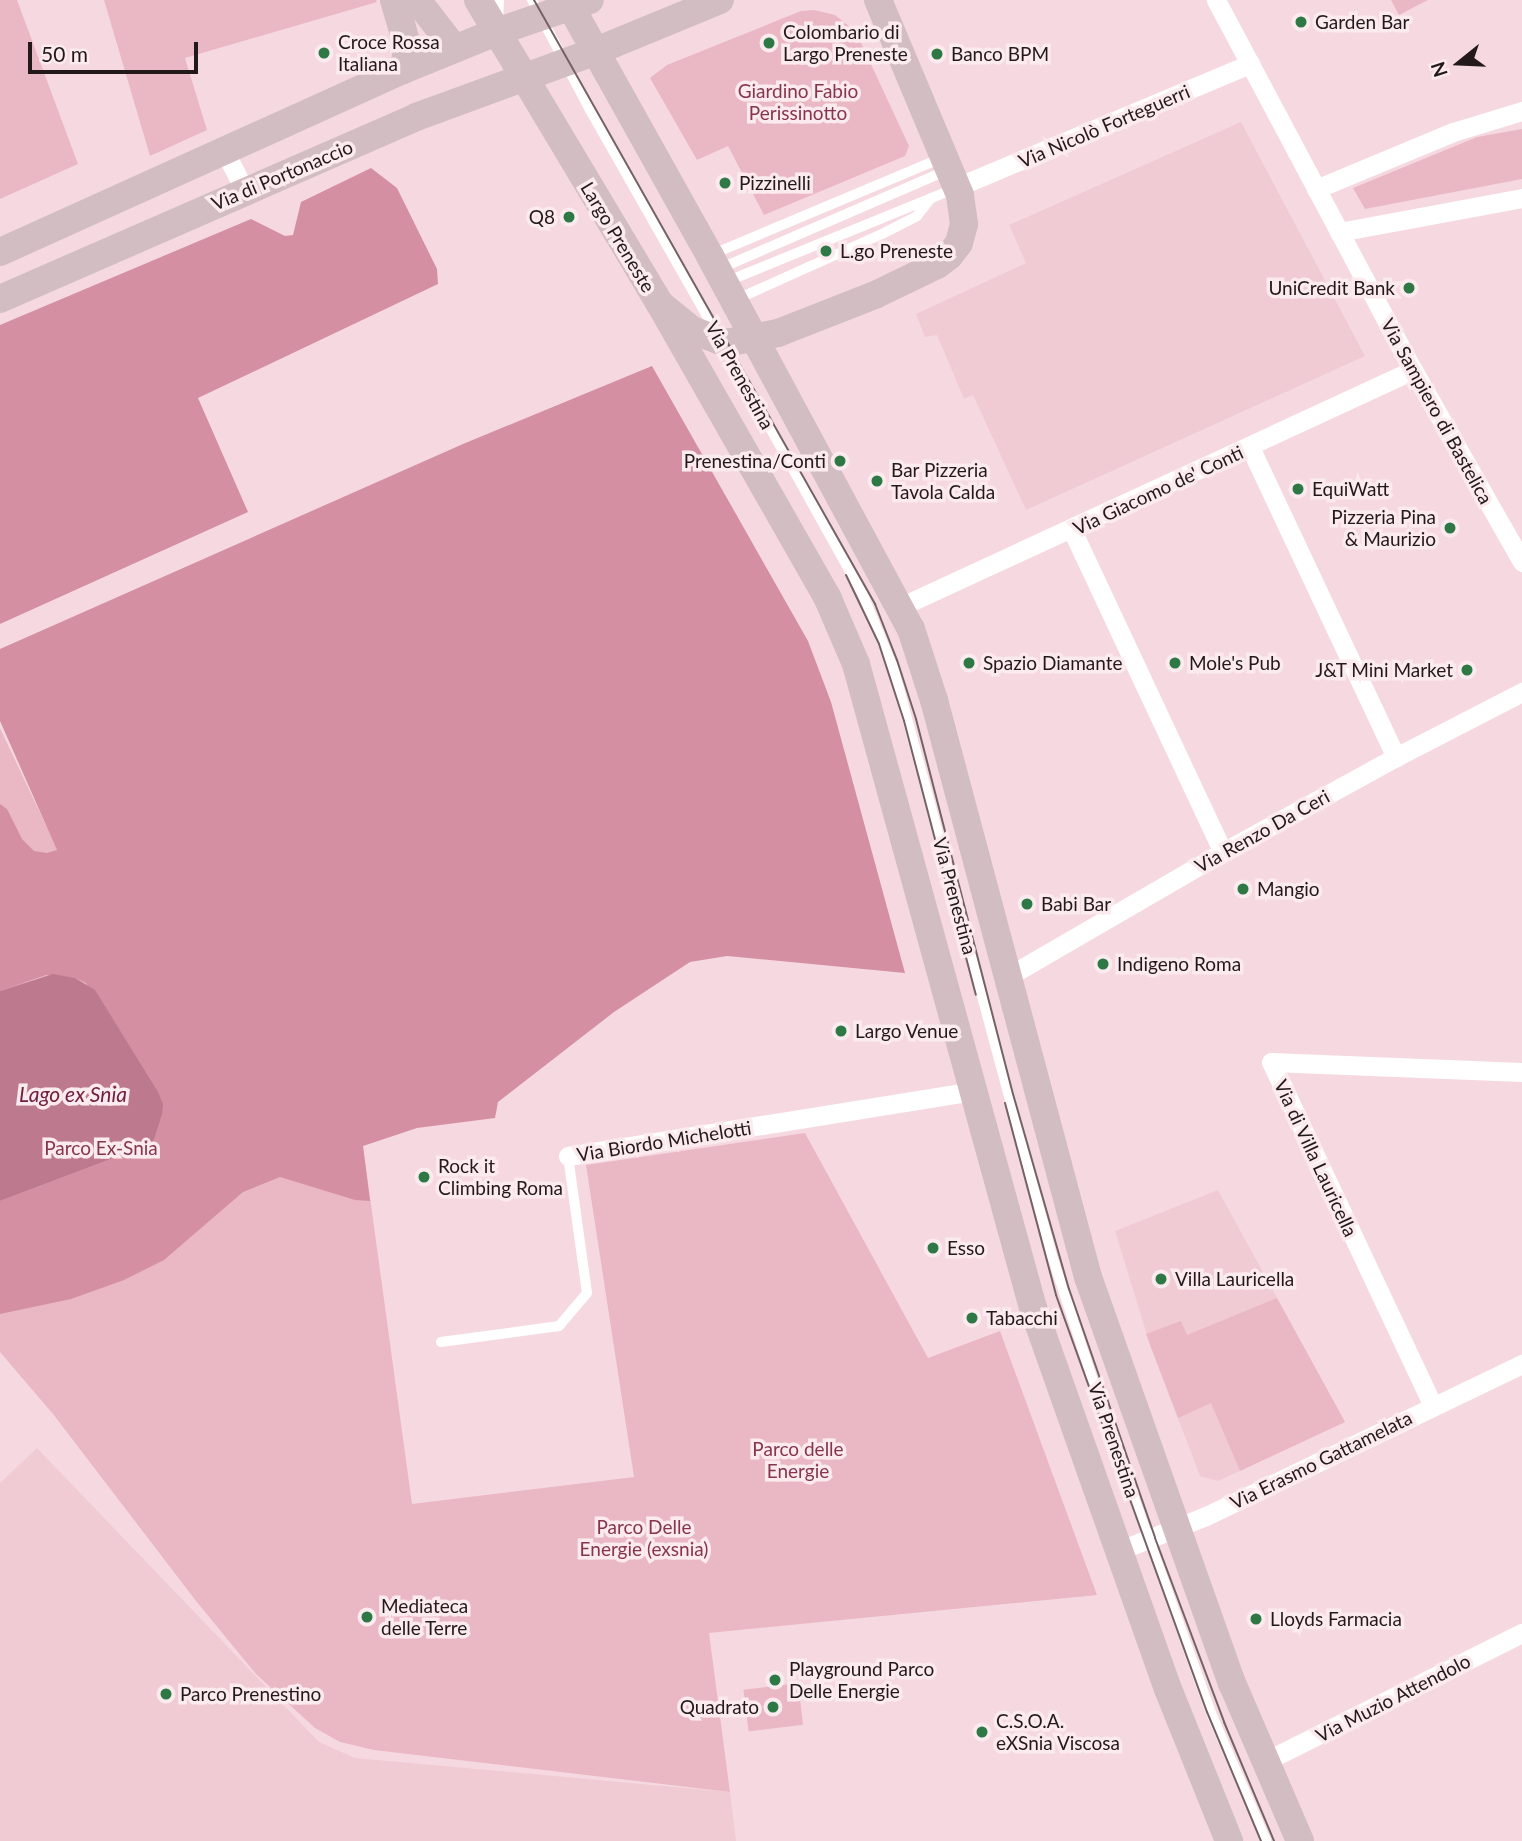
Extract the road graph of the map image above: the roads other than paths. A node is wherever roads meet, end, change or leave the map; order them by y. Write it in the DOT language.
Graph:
graph roads {
  1 [pos="394,0"];
  2 [pos="417,0"];
  3 [pos="478,0"];
  4 [pos="499,0"];
  5 [pos="720,0"];
  6 [pos="878,0"];
  7 [pos="1216,0"];
  8 [pos="576,2"];
  9 [pos="537,8"];
  10 [pos="496,32"];
  11 [pos="456,49"];
  12 [pos="596,51"];
  13 [pos="567,61"];
  14 [pos="1250,65"];
  15 [pos="403,70"];
  16 [pos="522,78"];
  17 [pos="1522,111"];
  18 [pos="224,149"];
  19 [pos="946,178"];
  20 [pos="1316,189"];
  21 [pos="245,191"];
  22 [pos="1522,198"];
  23 [pos="1339,232"];
  24 [pos="0,251"];
  25 [pos="721,277"];
  26 [pos="0,299"];
  27 [pos="660,304"];
  28 [pos="754,338"];
  29 [pos="722,342"];
  30 [pos="1413,370"];
  31 [pos="1250,447"];
  32 [pos="1072,530"];
  33 [pos="1522,562"];
  34 [pos="886,613"];
  35 [pos="1522,692"];
  36 [pos="1396,757"];
  37 [pos="1223,852"];
  38 [pos="1007,977"];
  39 [pos="1522,1072"];
  40 [pos="973,1091"];
  41 [pos="568,1156"];
  42 [pos="441,1342"];
  43 [pos="1522,1364"];
  44 [pos="1433,1406"];
  45 [pos="1176,1529"];
  46 [pos="1149,1540"];
  47 [pos="1118,1551"];
  48 [pos="1522,1633"];
  49 [pos="1264,1762"];
  50 [pos="1229,1841"];
  51 [pos="1266,1841"];
  52 [pos="1300,1841"];
  1 -- 15 [label="main road"];
  2 -- 11 [label="main road"];
  3 -- 10 [label="main road"];
  4 -- 10 [label="lane"];
  5 -- 12 [label="main road"];
  6 -- 19 [label="main road"];
  7 -- 14 [label="street, Via Sampiero di Bastelica"];
  8 -- 9 [label="main road"];
  8 -- 12 [label="main road"];
  9 -- 10 [label="main road"];
  9 -- 13 [label="lane, Via Prenestina"];
  10 -- 11 [label="main road"];
  10 -- 16 [label="main road"];
  11 -- 15 [label="main road"];
  12 -- 13 [label="main road"];
  12 -- 25 [label="main road"];
  13 -- 16 [label="main road, Via di Portonaccio"];
  13 -- 29 [label="lane, Via Prenestina"];
  14 -- 19 [label="street, Via Nicolò Forteguerri"];
  14 -- 20 [label="street, Via Sampiero di Bastelica"];
  15 -- 18 [label="main road"];
  16 -- 21 [label="main road, Via di Portonaccio"];
  16 -- 27 [label="main road, Largo Preneste"];
  17 -- 20 [label="street"];
  18 -- 21 [label="street"];
  18 -- 24 [label="main road"];
  19 -- 25 [label="lane"];
  19 -- 25 [label="lane"];
  19 -- 25 [label="lane"];
  19 -- 25 [label="lane"];
  19 -- 28 [label="main road"];
  20 -- 23 [label="street, Via Sampiero di Bastelica"];
  21 -- 26 [label="main road, Via di Portonaccio"];
  22 -- 23 [label="street"];
  23 -- 30 [label="street, Via Sampiero di Bastelica"];
  25 -- 28 [label="main road"];
  27 -- 29 [label="main road, Largo Preneste"];
  27 -- 40 [label="main road, Via Prenestina"];
  28 -- 29 [label="main road"];
  28 -- 34 [label="main road"];
  29 -- 34 [label="lane, Via Prenestina"];
  30 -- 31 [label="street, Via Giacomo de' Conti"];
  30 -- 33 [label="street, Via Sampiero di Bastelica"];
  31 -- 32 [label="street, Via Giacomo de' Conti"];
  31 -- 36 [label="street"];
  32 -- 34 [label="street, Via Giacomo de' Conti"];
  32 -- 37 [label="street"];
  34 -- 38 [label="main road, Via Prenestina"];
  34 -- 46 [label="lane, Via Prenestina"];
  35 -- 36 [label="street, Via Renzo Da Ceri"];
  36 -- 37 [label="street, Via Renzo Da Ceri"];
  37 -- 38 [label="street, Via Renzo Da Ceri"];
  38 -- 45 [label="main road, Via Prenestina"];
  39 -- 44 [label="street, Via di Villa Lauricella"];
  40 -- 41 [label="street, Via Biordo Michelotti"];
  40 -- 47 [label="main road, Via Prenestina"];
  41 -- 42 [label="lane, Via Biordo Michelotti"];
  43 -- 44 [label="street, Via Erasmo Gattamelata"];
  44 -- 45 [label="street, Via Erasmo Gattamelata"];
  45 -- 46 [label="street, Via Erasmo Gattamelata"];
  45 -- 49 [label="main road, Via Prenestina"];
  46 -- 47 [label="street, Via Erasmo Gattamelata"];
  46 -- 51 [label="lane, Via Prenestina"];
  47 -- 50 [label="main road, Via Prenestina"];
  48 -- 49 [label="street, Via Muzio Attendolo"];
  49 -- 52 [label="main road, Via Prenestina"];
}
